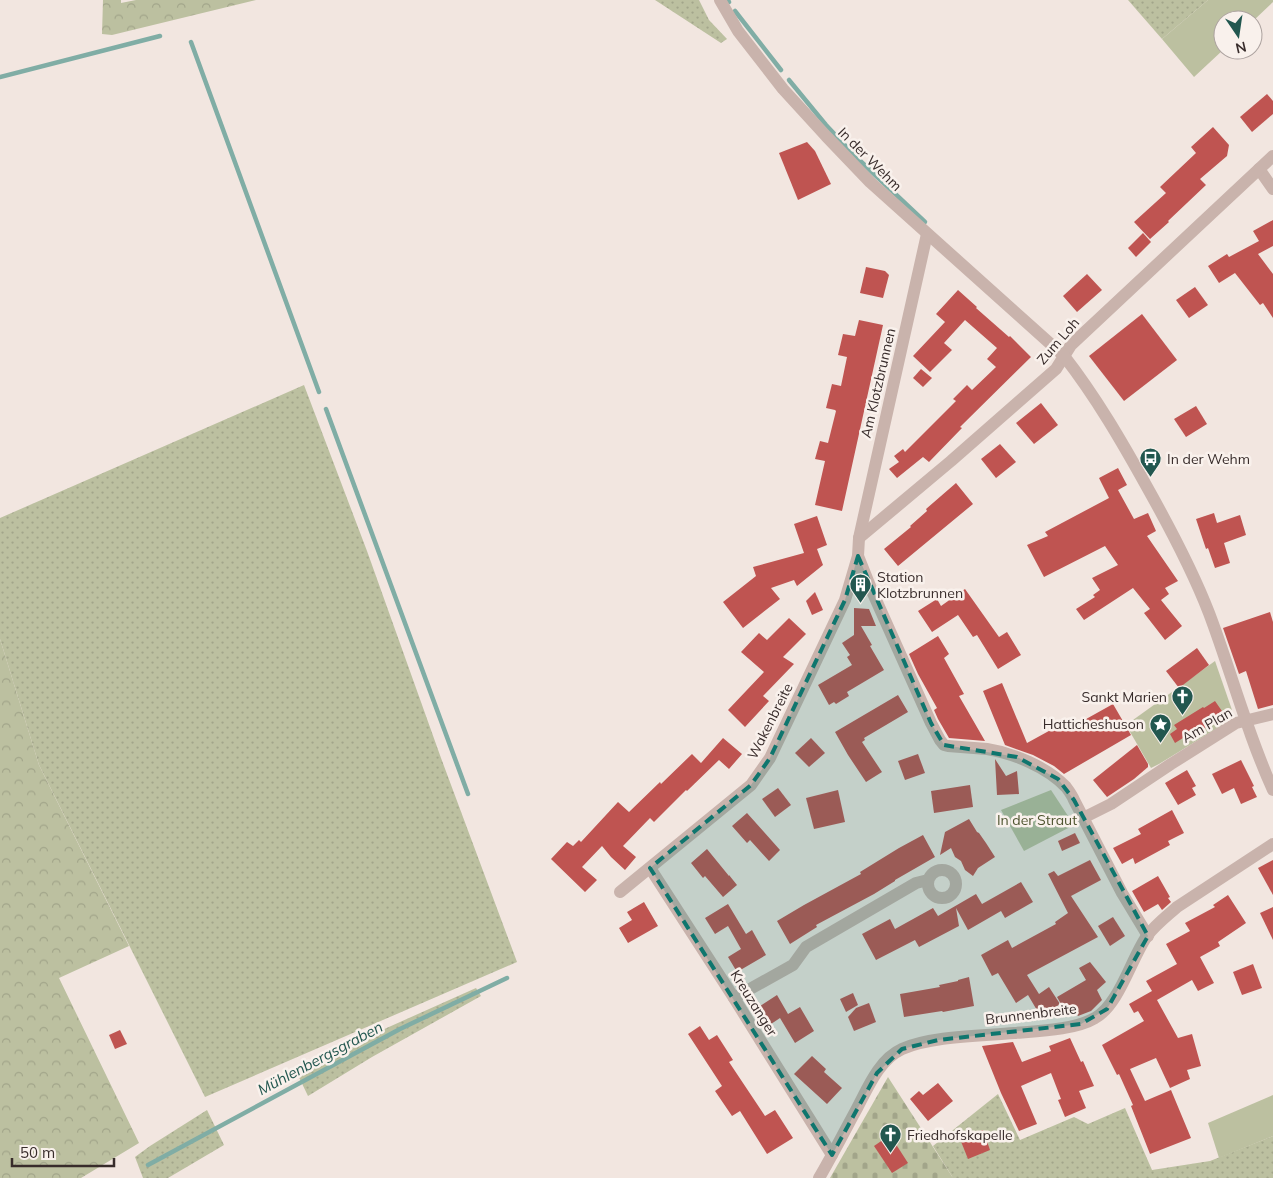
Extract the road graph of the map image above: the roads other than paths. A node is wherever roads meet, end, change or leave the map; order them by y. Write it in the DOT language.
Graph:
graph roads {
  1 [pos="720,0"];
  2 [pos="1273,156"];
  3 [pos="1259,169"];
  4 [pos="1273,189"];
  5 [pos="927,234"];
  6 [pos="1064,356"];
  7 [pos="859,538"];
  8 [pos="858,556"];
  9 [pos="1273,714"];
  10 [pos="1246,721"];
  11 [pos="1273,790"];
  12 [pos="1083,818"];
  13 [pos="1273,844"];
  14 [pos="650,868"];
  15 [pos="928,880"];
  16 [pos="620,892"];
  17 [pos="1148,936"];
  18 [pos="734,998"];
  19 [pos="832,1155"];
  20 [pos="819,1178"];
  1 -- 5 [label="street, In der Wehm"];
  2 -- 3 [label="street, Zum Loh"];
  3 -- 4 [label="street"];
  3 -- 6 [label="street, Zum Loh"];
  5 -- 6 [label="street, In der Wehm"];
  5 -- 7 [label="street, Am Klotzbrunnen"];
  6 -- 7 [label="street, Zum Loh"];
  6 -- 10 [label="street, In der Wehm"];
  7 -- 8 [label="street, Wakenbreite"];
  8 -- 12 [label="street"];
  8 -- 14 [label="street, Wakenbreite"];
  9 -- 10 [label="street, Am Plan"];
  10 -- 11 [label="street, In der Wehm"];
  10 -- 12 [label="street, Am Plan"];
  12 -- 17 [label="street"];
  13 -- 17 [label="street, Brunnenbreite"];
  14 -- 16 [label="street, Wakenbreite"];
  14 -- 18 [label="street, Kreuzanger"];
  15 -- 18 [label="street"];
  17 -- 19 [label="street, Brunnenbreite"];
  18 -- 19 [label="street, Kreuzanger"];
  19 -- 20 [label="street, Brunnenbreite"];
}
